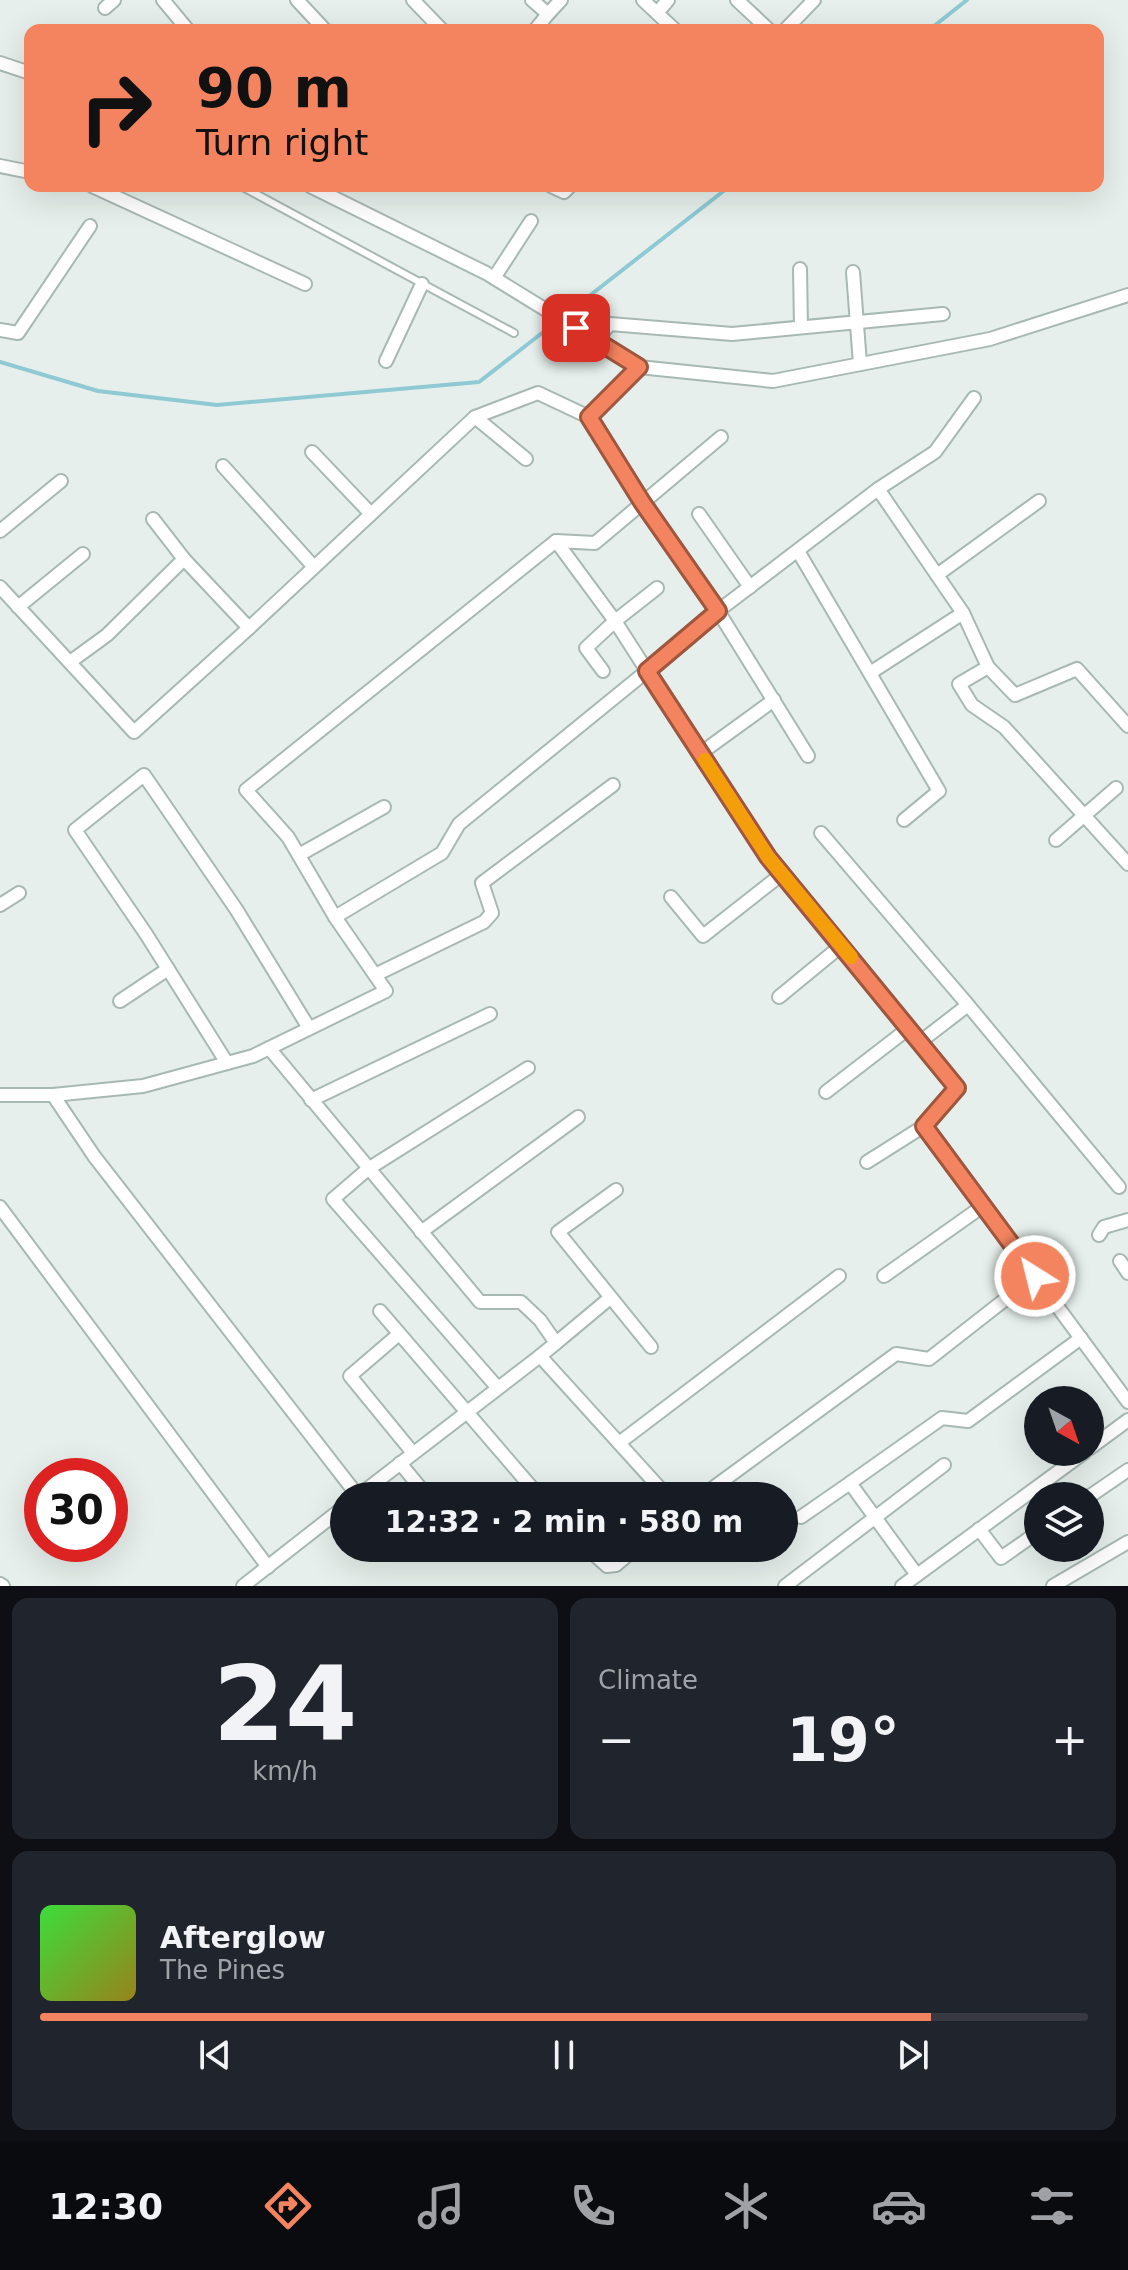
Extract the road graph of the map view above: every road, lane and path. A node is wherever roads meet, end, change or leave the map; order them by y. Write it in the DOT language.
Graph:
graph roads {
  1 [pos="163,0"];
  2 [pos="297,0"];
  3 [pos="413,0"];
  4 [pos="532,0"];
  5 [pos="561,0"];
  6 [pos="643,0"];
  7 [pos="668,0"];
  8 [pos="737,0"];
  9 [pos="814,0"];
  10 [pos="657,13"];
  11 [pos="548,14"];
  12 [pos="183,24"];
  13 [pos="319,24"];
  14 [pos="436,24"];
  15 [pos="540,24"];
  16 [pos="669,24"];
  17 [pos="763,24"];
  18 [pos="791,24"];
  19 [pos="2,65"];
  20 [pos="24,71"];
  21 [pos="0,166"];
  22 [pos="24,171"];
  23 [pos="106,192"];
  24 [pos="252,192"];
  25 [pos="322,192"];
  26 [pos="531,221"];
  27 [pos="90,226"];
  28 [pos="800,269"];
  29 [pos="853,272"];
  30 [pos="494,278"];
  31 [pos="305,284"];
  32 [pos="422,284"];
  33 [pos="1128,295"];
  34 [pos="943,314"];
  35 [pos="857,322"];
  36 [pos="801,327"];
  37 [pos="0,330"];
  38 [pos="514,333"];
  39 [pos="596,340"];
  40 [pos="386,361"];
  41 [pos="860,364"];
  42 [pos="639,367"];
  43 [pos="974,398"];
  44 [pos="475,417"];
  45 [pos="589,417"];
  46 [pos="721,437"];
  47 [pos="312,452"];
  48 [pos="526,459"];
  49 [pos="223,466"];
  50 [pos="61,481"];
  51 [pos="878,489"];
  52 [pos="1039,501"];
  53 [pos="642,502"];
  54 [pos="371,514"];
  55 [pos="699,514"];
  56 [pos="153,519"];
  57 [pos="0,531"];
  58 [pos="556,541"];
  59 [pos="798,551"];
  60 [pos="83,554"];
  61 [pos="184,559"];
  62 [pos="314,567"];
  63 [pos="937,575"];
  64 [pos="0,587"];
  65 [pos="750,587"];
  66 [pos="657,588"];
  67 [pos="18,607"];
  68 [pos="718,611"];
  69 [pos="963,613"];
  70 [pos="615,621"];
  71 [pos="249,628"];
  72 [pos="70,662"];
  73 [pos="988,667"];
  74 [pos="603,671"];
  75 [pos="647,671"];
  76 [pos="870,673"];
  77 [pos="774,700"];
  78 [pos="1128,726"];
  79 [pos="701,753"];
  80 [pos="808,756"];
  81 [pos="613,785"];
  82 [pos="1116,788"];
  83 [pos="384,807"];
  84 [pos="1084,815"];
  85 [pos="904,820"];
  86 [pos="821,833"];
  87 [pos="1056,840"];
  88 [pos="299,855"];
  89 [pos="1128,864"];
  90 [pos="782,874"];
  91 [pos="19,893"];
  92 [pos="671,897"];
  93 [pos="0,905"];
  94 [pos="335,917"];
  95 [pos="841,946"];
  96 [pos="168,969"];
  97 [pos="375,975"];
  98 [pos="779,997"];
  99 [pos="120,1001"];
  100 [pos="968,1005"];
  101 [pos="490,1014"];
  102 [pos="309,1028"];
  103 [pos="909,1028"];
  104 [pos="920,1042"];
  105 [pos="269,1048"];
  106 [pos="227,1063"];
  107 [pos="528,1068"];
  108 [pos="826,1092"];
  109 [pos="0,1095"];
  110 [pos="53,1095"];
  111 [pos="311,1100"];
  112 [pos="578,1117"];
  113 [pos="924,1126"];
  114 [pos="867,1162"];
  115 [pos="368,1169"];
  116 [pos="1119,1187"];
  117 [pos="616,1190"];
  118 [pos="983,1206"];
  119 [pos="0,1207"];
  120 [pos="1128,1220"];
  121 [pos="421,1232"];
  122 [pos="1099,1235"];
  123 [pos="1120,1261"];
  124 [pos="1128,1273"];
  125 [pos="839,1276"];
  126 [pos="884,1276"];
  127 [pos="1035,1276"];
  128 [pos="610,1298"];
  129 [pos="380,1311"];
  130 [pos="399,1334"];
  131 [pos="1081,1338"];
  132 [pos="556,1343"];
  133 [pos="651,1347"];
  134 [pos="540,1356"];
  135 [pos="497,1387"];
  136 [pos="1128,1402"];
  137 [pos="465,1412"];
  138 [pos="1128,1420"];
  139 [pos="1104,1438"];
  140 [pos="619,1443"];
  141 [pos="413,1453"];
  142 [pos="400,1463"];
  143 [pos="944,1465"];
  144 [pos="1066,1466"];
  145 [pos="1128,1470"];
  146 [pos="347,1482"];
  147 [pos="376,1482"];
  148 [pos="416,1482"];
  149 [pos="527,1482"];
  150 [pos="654,1482"];
  151 [pos="721,1482"];
  152 [pos="850,1483"];
  153 [pos="1104,1486"];
  154 [pos="801,1517"];
  155 [pos="330,1518"];
  156 [pos="876,1518"];
  157 [pos="979,1529"];
  158 [pos="1024,1542"];
  159 [pos="1128,1542"];
  160 [pos="268,1567"];
  161 [pos="917,1575"];
  162 [pos="243,1586"];
  163 [pos="785,1586"];
  164 [pos="902,1586"];
  165 [pos="1053,1586"];
  1 -- 12 [label="street"];
  2 -- 13 [label="street"];
  3 -- 14 [label="street"];
  4 -- 11 [label="street"];
  5 -- 11 [label="street"];
  6 -- 10 [label="street"];
  7 -- 10 [label="street"];
  8 -- 17 [label="street"];
  9 -- 18 [label="street"];
  10 -- 16 [label="street"];
  11 -- 15 [label="street"];
  19 -- 20 [label="street"];
  21 -- 22 [label="street"];
  23 -- 31 [label="street"];
  24 -- 32 [label="lane"];
  25 -- 30 [label="street"];
  26 -- 30 [label="street"];
  27 -- 37 [label="street"];
  28 -- 36 [label="street"];
  29 -- 35 [label="street"];
  30 -- 39 [label="street"];
  32 -- 38 [label="lane"];
  32 -- 40 [label="street"];
  33 -- 41 [label="street"];
  34 -- 35 [label="street"];
  35 -- 36 [label="street"];
  35 -- 41 [label="street"];
  36 -- 39 [label="street"];
  39 -- 42 [label="street"];
  41 -- 42 [label="street"];
  42 -- 45 [label="street"];
  43 -- 51 [label="street"];
  44 -- 45 [label="street"];
  44 -- 48 [label="street"];
  44 -- 54 [label="street"];
  45 -- 53 [label="street"];
  46 -- 53 [label="street"];
  47 -- 54 [label="street"];
  49 -- 62 [label="street"];
  50 -- 57 [label="street"];
  51 -- 59 [label="street"];
  51 -- 63 [label="street"];
  52 -- 63 [label="street"];
  53 -- 58 [label="street"];
  53 -- 68 [label="street"];
  54 -- 62 [label="street"];
  55 -- 65 [label="street"];
  56 -- 61 [label="street"];
  58 -- 70 [label="street"];
  58 -- 88 [label="street"];
  59 -- 65 [label="street"];
  59 -- 76 [label="street"];
  60 -- 67 [label="street"];
  61 -- 71 [label="street"];
  61 -- 72 [label="street"];
  62 -- 71 [label="street"];
  63 -- 69 [label="street"];
  64 -- 67 [label="street"];
  65 -- 68 [label="street"];
  66 -- 70 [label="street"];
  67 -- 72 [label="street"];
  68 -- 75 [label="street"];
  68 -- 77 [label="street"];
  69 -- 73 [label="street"];
  69 -- 76 [label="street"];
  70 -- 74 [label="street"];
  70 -- 75 [label="street"];
  71 -- 72 [label="street"];
  73 -- 78 [label="street"];
  73 -- 84 [label="street"];
  75 -- 79 [label="street"];
  75 -- 94 [label="street"];
  76 -- 85 [label="street"];
  77 -- 79 [label="street"];
  77 -- 80 [label="street"];
  79 -- 90 [label="street"];
  81 -- 97 [label="street"];
  82 -- 84 [label="street"];
  83 -- 88 [label="street"];
  84 -- 87 [label="street"];
  84 -- 89 [label="street"];
  86 -- 100 [label="street"];
  88 -- 94 [label="street"];
  90 -- 92 [label="street"];
  90 -- 95 [label="street"];
  91 -- 93 [label="street"];
  94 -- 97 [label="street"];
  95 -- 98 [label="street"];
  95 -- 103 [label="street"];
  96 -- 99 [label="street"];
  96 -- 102 [label="street"];
  96 -- 106 [label="street"];
  97 -- 102 [label="street"];
  100 -- 104 [label="street"];
  100 -- 116 [label="street"];
  101 -- 111 [label="street"];
  102 -- 105 [label="street"];
  103 -- 104 [label="street"];
  103 -- 108 [label="street"];
  104 -- 113 [label="street"];
  105 -- 106 [label="street"];
  105 -- 111 [label="street"];
  106 -- 110 [label="street"];
  107 -- 115 [label="street"];
  109 -- 110 [label="street"];
  110 -- 146 [label="street"];
  111 -- 115 [label="street"];
  112 -- 121 [label="street"];
  113 -- 114 [label="street"];
  113 -- 118 [label="street"];
  115 -- 121 [label="street"];
  115 -- 135 [label="street"];
  117 -- 128 [label="street"];
  118 -- 126 [label="street"];
  118 -- 127 [label="street"];
  119 -- 160 [label="street"];
  120 -- 122 [label="street"];
  121 -- 132 [label="street"];
  123 -- 124 [label="street"];
  125 -- 140 [label="street"];
  127 -- 131 [label="street"];
  127 -- 151 [label="street"];
  128 -- 132 [label="street"];
  128 -- 133 [label="street"];
  129 -- 130 [label="street"];
  130 -- 137 [label="street"];
  130 -- 141 [label="street"];
  131 -- 136 [label="street"];
  131 -- 152 [label="street"];
  132 -- 134 [label="street"];
  134 -- 135 [label="street"];
  134 -- 140 [label="street"];
  135 -- 137 [label="street"];
  137 -- 141 [label="street"];
  137 -- 149 [label="street"];
  138 -- 139 [label="street"];
  140 -- 150 [label="street"];
  141 -- 142 [label="street"];
  142 -- 147 [label="street"];
  142 -- 148 [label="street"];
  143 -- 156 [label="street"];
  144 -- 157 [label="street"];
  145 -- 153 [label="street"];
  152 -- 154 [label="street"];
  152 -- 156 [label="street"];
  155 -- 160 [label="street"];
  156 -- 161 [label="street"];
  156 -- 163 [label="street"];
  157 -- 158 [label="street"];
  157 -- 161 [label="street"];
  159 -- 165 [label="street"];
  160 -- 162 [label="street"];
  161 -- 164 [label="street"];
}
